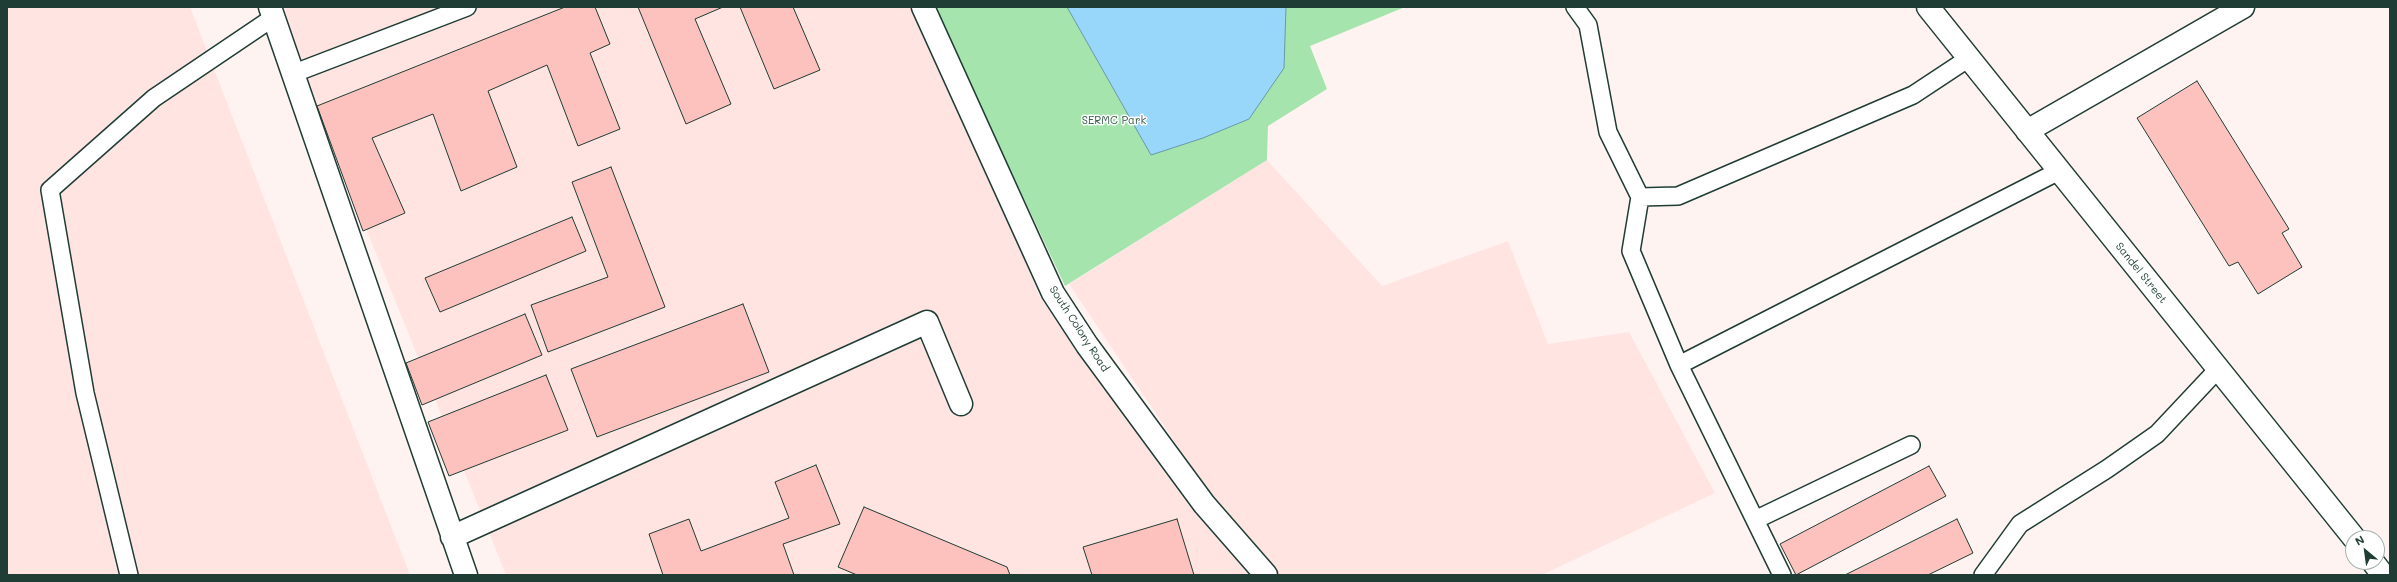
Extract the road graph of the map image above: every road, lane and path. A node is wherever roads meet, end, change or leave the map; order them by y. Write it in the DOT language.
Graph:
graph roads {
  1 [pos="467,7"];
  2 [pos="922,7"];
  3 [pos="1575,7"];
  4 [pos="1928,7"];
  5 [pos="2243,7"];
  6 [pos="272,12"];
  7 [pos="1969,58"];
  8 [pos="292,74"];
  9 [pos="2027,132"];
  10 [pos="2059,171"];
  11 [pos="1640,196"];
  12 [pos="1679,365"];
  13 [pos="2219,368"];
  14 [pos="961,404"];
  15 [pos="1911,445"];
  16 [pos="1755,520"];
  17 [pos="2348,530"];
  18 [pos="452,537"];
  19 [pos="129,575"];
  20 [pos="466,575"];
  21 [pos="1266,575"];
  22 [pos="1782,575"];
  23 [pos="1983,575"];
  1 -- 8 [label="lane"];
  2 -- 21 [label="street, South Colony Road"];
  3 -- 11 [label="lane"];
  4 -- 7 [label="street, Sandel Street"];
  5 -- 9 [label="street"];
  6 -- 8 [label="street"];
  6 -- 19 [label="lane"];
  7 -- 9 [label="street, Sandel Street"];
  7 -- 11 [label="lane"];
  8 -- 18 [label="street"];
  9 -- 10 [label="street, Sandel Street"];
  10 -- 12 [label="lane"];
  10 -- 13 [label="street, Sandel Street"];
  11 -- 12 [label="lane"];
  12 -- 16 [label="lane"];
  13 -- 17 [label="street, Sandel Street"];
  13 -- 23 [label="lane"];
  14 -- 18 [label="street"];
  15 -- 16 [label="lane"];
  16 -- 22 [label="lane"];
  18 -- 20 [label="street"];
}
